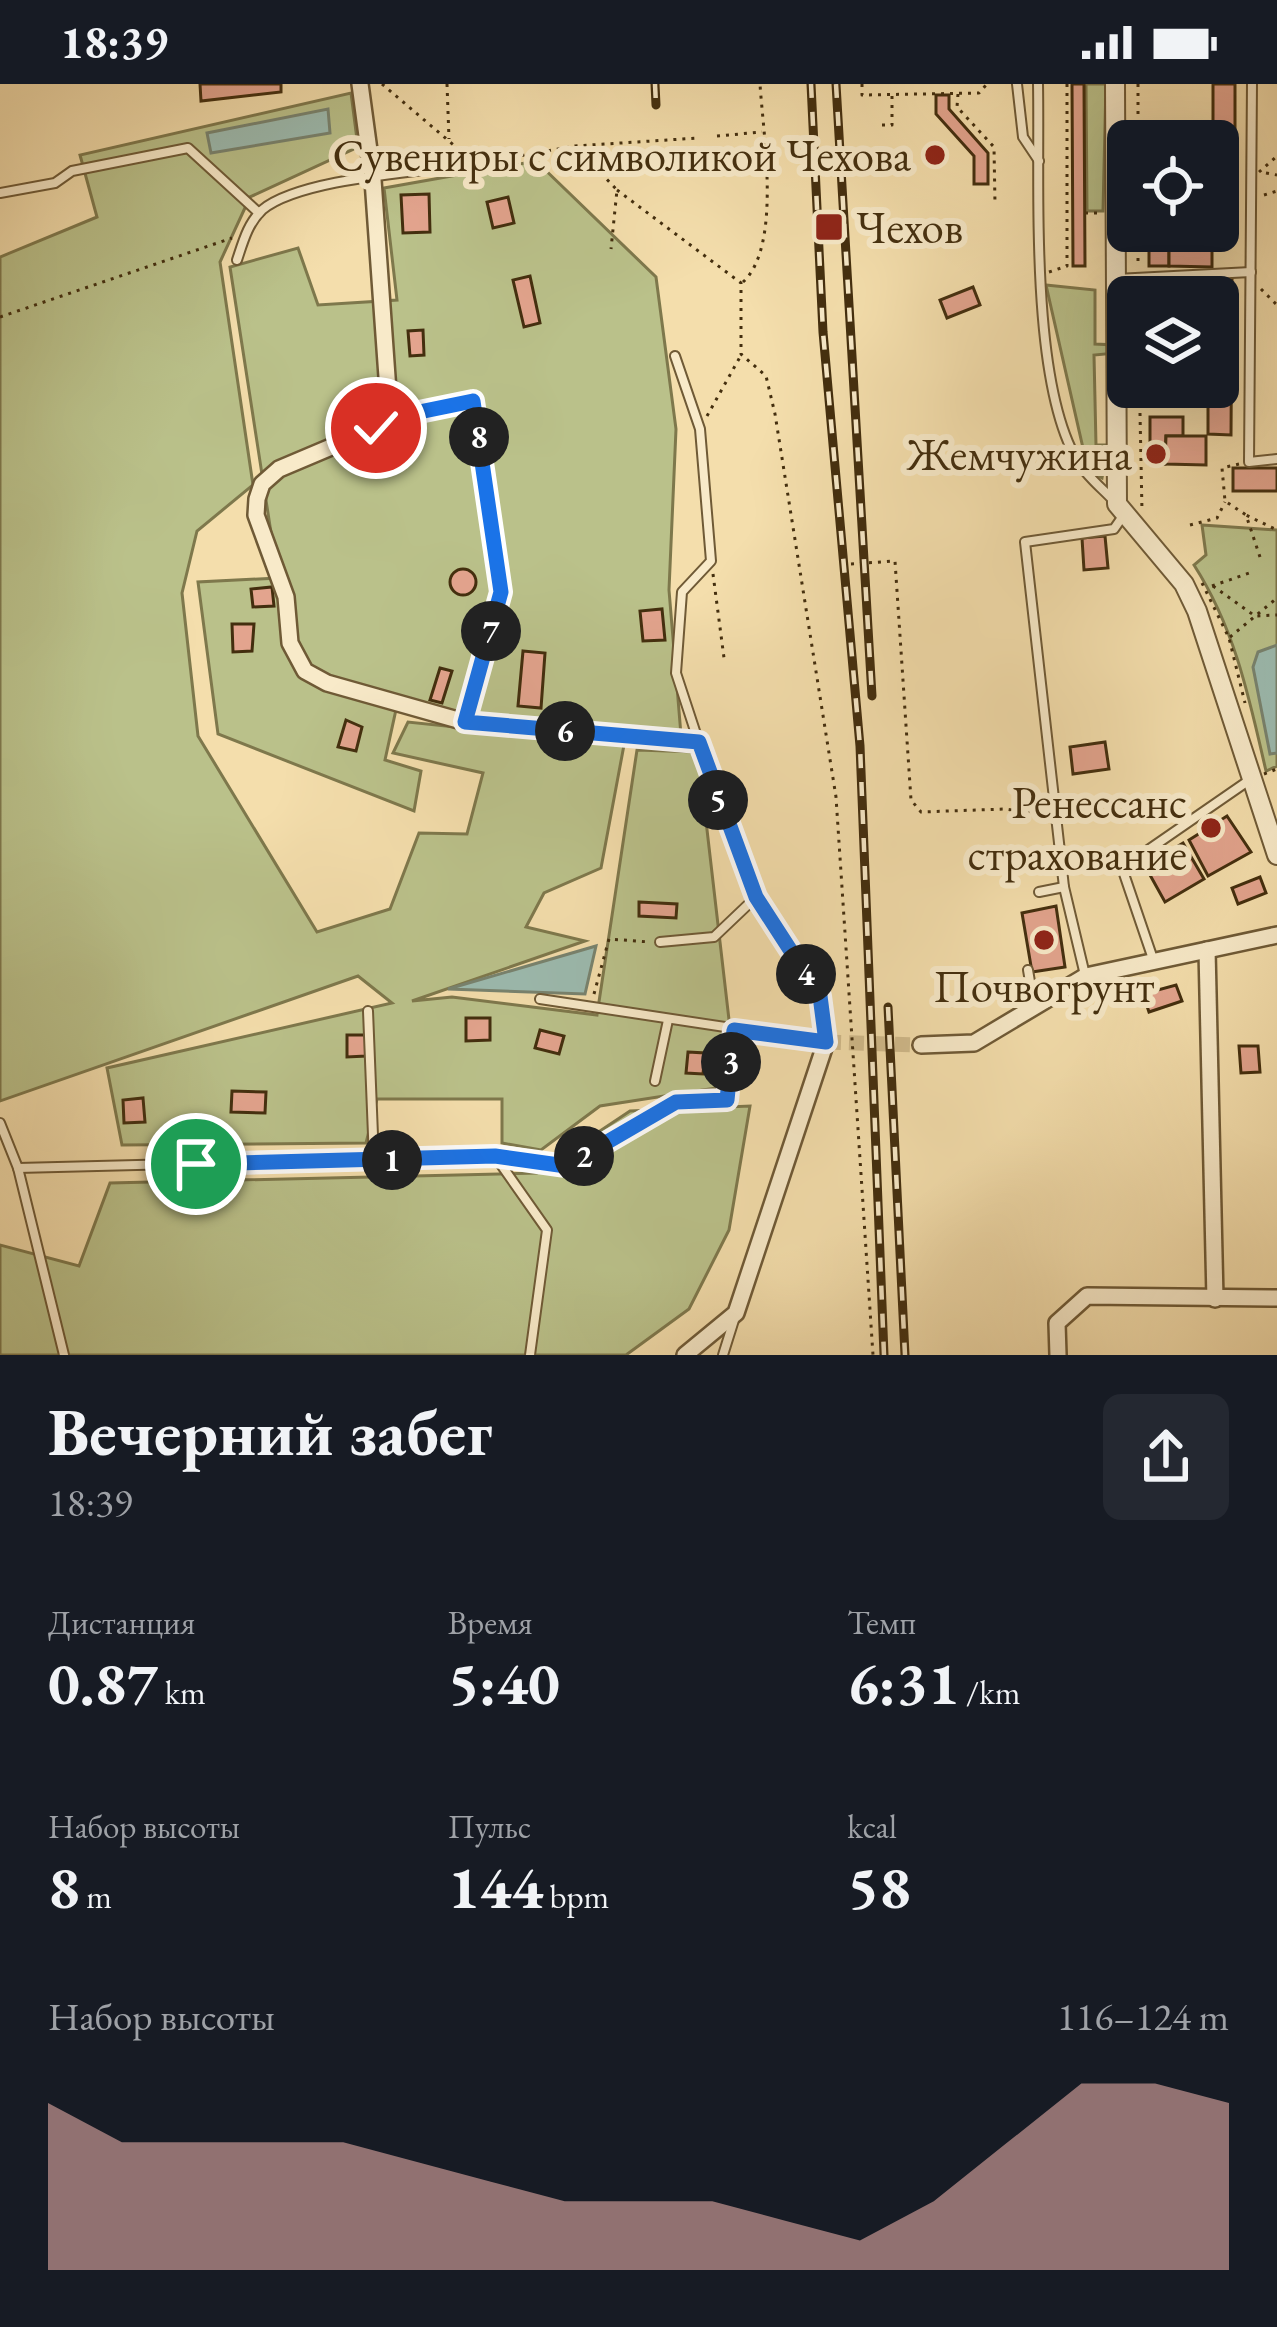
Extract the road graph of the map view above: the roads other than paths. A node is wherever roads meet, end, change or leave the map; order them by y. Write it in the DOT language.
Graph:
graph roads {
  1 [pos="360,84"];
  2 [pos="1017,84"];
  3 [pos="1038,84"];
  4 [pos="1115,84"];
  5 [pos="1252,84"];
  6 [pos="1039,161"];
  7 [pos="473,164"];
  8 [pos="373,180"];
  9 [pos="0,193"];
  10 [pos="259,212"];
  11 [pos="237,260"];
  12 [pos="1116,276"];
  13 [pos="1239,276"];
  14 [pos="1251,276"];
  15 [pos="674,356"];
  16 [pos="1115,408"];
  17 [pos="385,419"];
  18 [pos="1277,459"];
  19 [pos="1120,510"];
  20 [pos="465,722"];
  21 [pos="699,742"];
  22 [pos="1256,777"];
  23 [pos="1277,855"];
  24 [pos="1064,886"];
  25 [pos="1039,892"];
  26 [pos="756,897"];
  27 [pos="1277,935"];
  28 [pos="659,942"];
  29 [pos="1207,950"];
  30 [pos="1154,959"];
  31 [pos="1028,970"];
  32 [pos="1086,976"];
  33 [pos="540,999"];
  34 [pos="1035,1007"];
  35 [pos="368,1012"];
  36 [pos="668,1020"];
  37 [pos="826,1042"];
  38 [pos="921,1045"];
  39 [pos="655,1081"];
  40 [pos="0,1123"];
  41 [pos="374,1160"];
  42 [pos="19,1168"];
  43 [pos="1277,1298"];
  44 [pos="1215,1299"];
  45 [pos="736,1313"];
  46 [pos="64,1355"];
  47 [pos="530,1355"];
  48 [pos="685,1355"];
  49 [pos="723,1355"];
  50 [pos="1058,1355"];
  1 -- 8 [label="street"];
  2 -- 6 [label="lane"];
  3 -- 6 [label="lane"];
  4 -- 12 [label="street"];
  5 -- 14 [label="lane"];
  6 -- 19 [label="lane"];
  7 -- 8 [label="lane"];
  8 -- 10 [label="lane"];
  8 -- 17 [label="street"];
  9 -- 10 [label="lane"];
  10 -- 11 [label="lane"];
  13 -- 14 [label="lane"];
  14 -- 18 [label="lane"];
  15 -- 21 [label="lane"];
  16 -- 19 [label="street"];
  17 -- 20 [label="street"];
  17 -- 20 [label="street"];
  19 -- 22 [label="street"];
  19 -- 24 [label="lane"];
  20 -- 21 [label="street"];
  21 -- 26 [label="street"];
  22 -- 23 [label="street"];
  22 -- 30 [label="lane"];
  24 -- 25 [label="lane"];
  24 -- 32 [label="lane"];
  26 -- 28 [label="lane"];
  26 -- 37 [label="street"];
  27 -- 29 [label="street"];
  29 -- 30 [label="street"];
  29 -- 44 [label="street"];
  30 -- 32 [label="street"];
  31 -- 34 [label="lane"];
  32 -- 34 [label="street"];
  33 -- 36 [label="lane"];
  34 -- 38 [label="street"];
  35 -- 41 [label="lane"];
  36 -- 37 [label="lane"];
  36 -- 39 [label="lane"];
  37 -- 45 [label="street"];
  40 -- 42 [label="lane"];
  41 -- 42 [label="lane"];
  41 -- 47 [label="lane"];
  42 -- 46 [label="lane"];
  43 -- 44 [label="street"];
  44 -- 50 [label="street"];
  45 -- 48 [label="street"];
  45 -- 49 [label="lane"];
}
